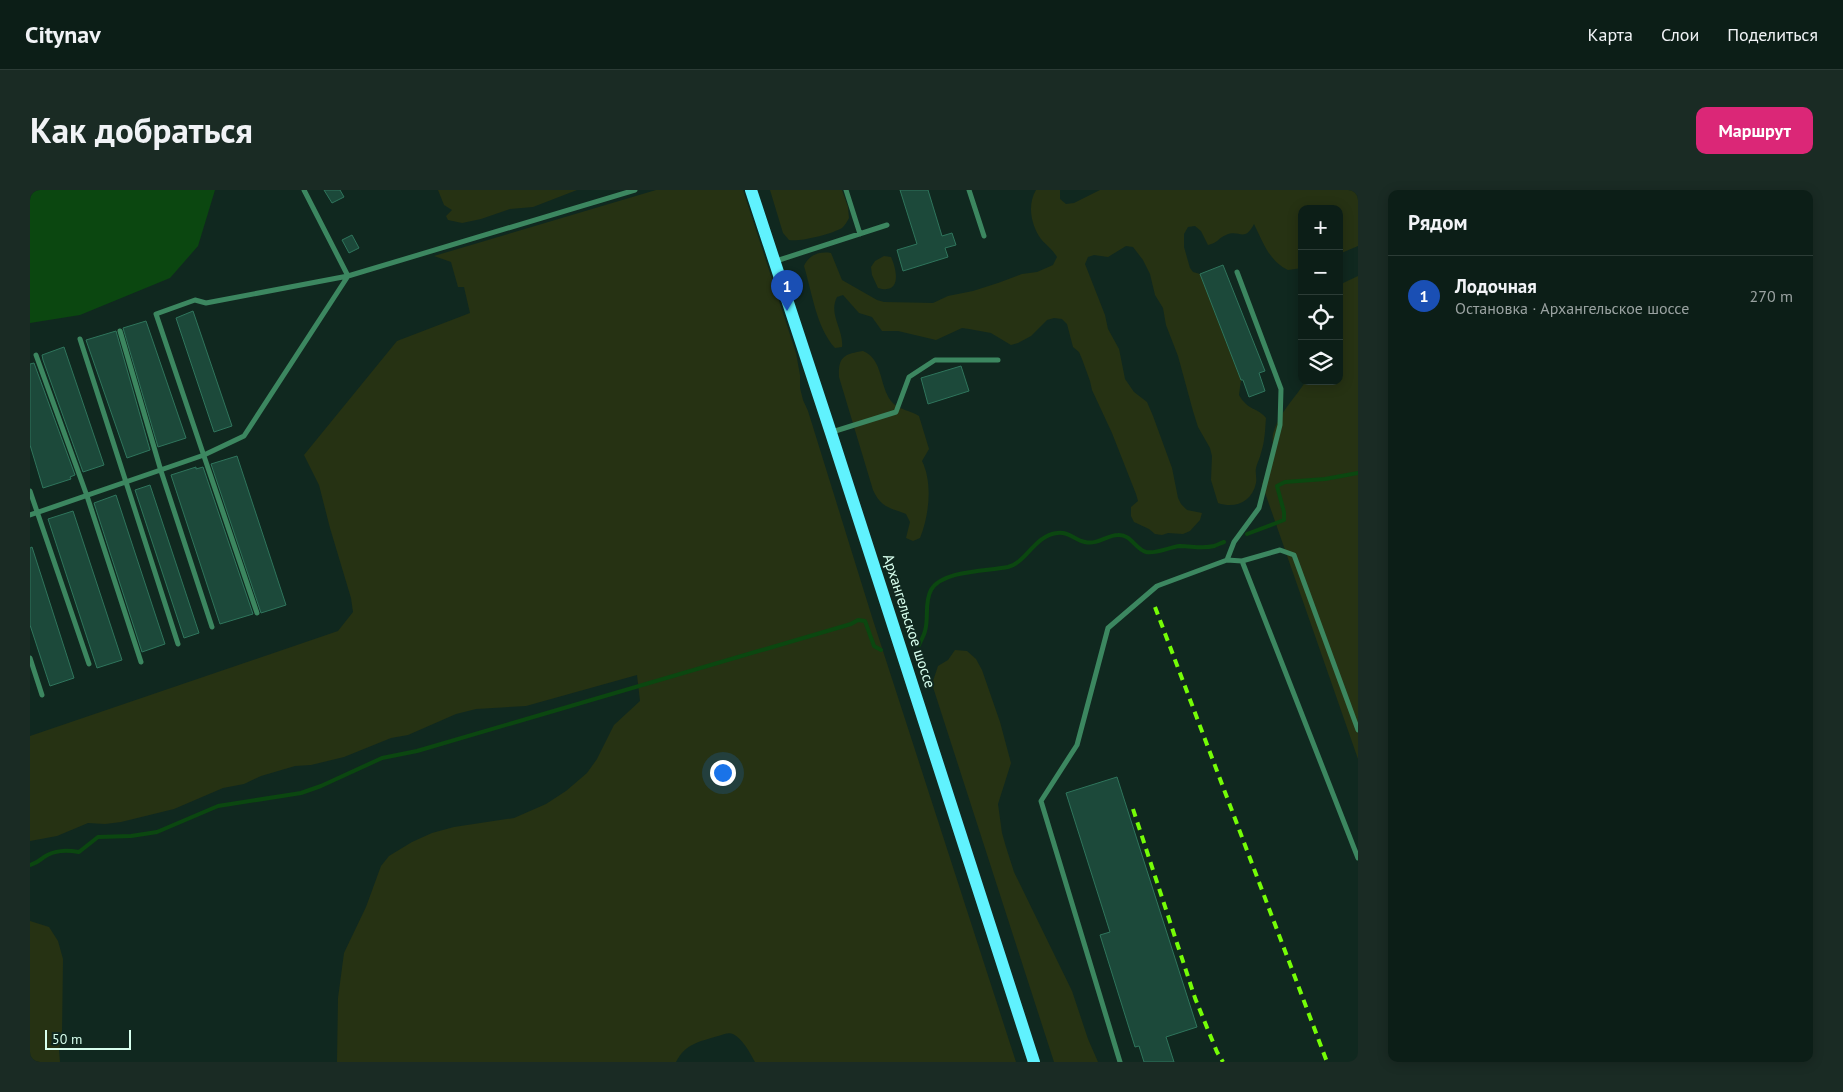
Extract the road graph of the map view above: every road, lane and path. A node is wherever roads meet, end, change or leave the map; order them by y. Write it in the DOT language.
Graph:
graph roads {
  1 [pos="304,190"];
  2 [pos="635,190"];
  3 [pos="751,190"];
  4 [pos="846,190"];
  5 [pos="969,190"];
  6 [pos="888,225"];
  7 [pos="860,234"];
  8 [pos="984,236"];
  9 [pos="776,262"];
  10 [pos="1237,272"];
  11 [pos="348,276"];
  12 [pos="120,331"];
  13 [pos="80,339"];
  14 [pos="36,356"];
  15 [pos="998,360"];
  16 [pos="831,432"];
  17 [pos="204,455"];
  18 [pos="161,471"];
  19 [pos="126,483"];
  20 [pos="30,491"];
  21 [pos="87,496"];
  22 [pos="38,513"];
  23 [pos="30,515"];
  24 [pos="1227,560"];
  25 [pos="1242,562"];
  26 [pos="257,613"];
  27 [pos="212,627"];
  28 [pos="178,644"];
  29 [pos="30,658"];
  30 [pos="141,662"];
  31 [pos="89,664"];
  32 [pos="42,696"];
  33 [pos="1358,730"];
  34 [pos="1358,858"];
  35 [pos="1034,1062"];
  36 [pos="1120,1062"];
  1 -- 11 [label="lane"];
  2 -- 11 [label="lane"];
  3 -- 9 [label="main road, Архангельское шоссе"];
  4 -- 7 [label="lane"];
  5 -- 8 [label="lane"];
  6 -- 7 [label="lane"];
  7 -- 9 [label="lane"];
  9 -- 16 [label="main road, Архангельское шоссе"];
  10 -- 24 [label="lane"];
  11 -- 17 [label="lane"];
  11 -- 17 [label="lane"];
  12 -- 18 [label="lane"];
  13 -- 19 [label="lane"];
  14 -- 21 [label="lane"];
  15 -- 16 [label="lane"];
  16 -- 35 [label="main road, Архангельское шоссе"];
  17 -- 18 [label="lane"];
  17 -- 26 [label="lane"];
  18 -- 19 [label="lane"];
  18 -- 27 [label="lane"];
  19 -- 21 [label="lane"];
  19 -- 28 [label="lane"];
  20 -- 22 [label="lane"];
  21 -- 22 [label="lane"];
  21 -- 30 [label="lane"];
  22 -- 23 [label="lane"];
  22 -- 31 [label="lane"];
  24 -- 25 [label="lane"];
  24 -- 36 [label="lane"];
  25 -- 33 [label="lane"];
  25 -- 34 [label="lane"];
  29 -- 32 [label="lane"];
}
